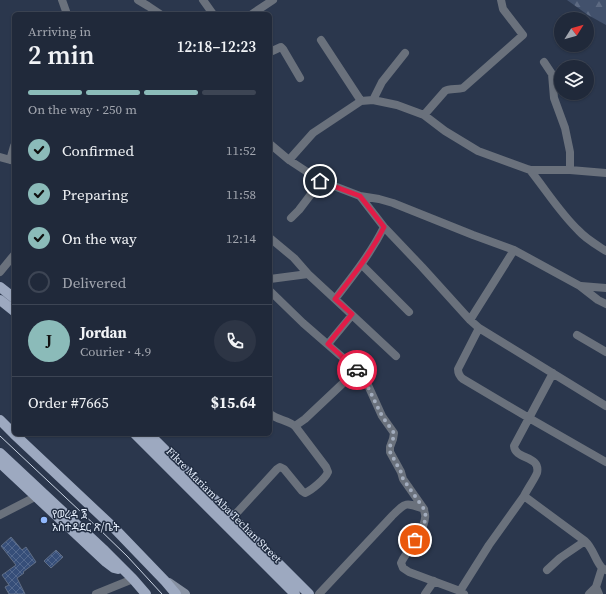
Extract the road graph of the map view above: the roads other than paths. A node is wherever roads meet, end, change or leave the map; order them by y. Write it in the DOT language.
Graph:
graph roads {
  1 [pos="62,0"];
  2 [pos="138,0"];
  3 [pos="203,0"];
  4 [pos="273,0"];
  5 [pos="501,0"];
  6 [pos="66,12"];
  7 [pos="157,12"];
  8 [pos="212,12"];
  9 [pos="255,12"];
  10 [pos="321,40"];
  11 [pos="272,51"];
  12 [pos="406,53"];
  13 [pos="544,62"];
  14 [pos="300,78"];
  15 [pos="373,100"];
  16 [pos="361,101"];
  17 [pos="424,115"];
  18 [pos="272,146"];
  19 [pos="0,156"];
  20 [pos="12,160"];
  21 [pos="289,160"];
  22 [pos="530,170"];
  23 [pos="570,170"];
  24 [pos="606,173"];
  25 [pos="320,181"];
  26 [pos="360,196"];
  27 [pos="291,218"];
  28 [pos="384,227"];
  29 [pos="272,240"];
  30 [pos="514,250"];
  31 [pos="606,251"];
  32 [pos="12,257"];
  33 [pos="362,264"];
  34 [pos="0,272"];
  35 [pos="308,274"];
  36 [pos="272,279"];
  37 [pos="580,286"];
  38 [pos="606,288"];
  39 [pos="1,289"];
  40 [pos="272,293"];
  41 [pos="12,297"];
  42 [pos="335,299"];
  43 [pos="0,300"];
  44 [pos="606,304"];
  45 [pos="12,309"];
  46 [pos="409,312"];
  47 [pos="352,314"];
  48 [pos="470,320"];
  49 [pos="479,328"];
  50 [pos="577,335"];
  51 [pos="328,344"];
  52 [pos="606,352"];
  53 [pos="396,356"];
  54 [pos="357,370"];
  55 [pos="553,373"];
  56 [pos="606,406"];
  57 [pos="272,415"];
  58 [pos="529,418"];
  59 [pos="0,420"];
  60 [pos="295,426"];
  61 [pos="12,432"];
  62 [pos="16,436"];
  63 [pos="137,436"];
  64 [pos="151,436"];
  65 [pos="0,453"];
  66 [pos="606,462"];
  67 [pos="0,463"];
  68 [pos="524,496"];
  69 [pos="35,497"];
  70 [pos="424,509"];
  71 [pos="0,515"];
  72 [pos="232,518"];
  73 [pos="585,541"];
  74 [pos="604,569"];
  75 [pos="547,570"];
  76 [pos="126,572"];
  77 [pos="133,579"];
  78 [pos="165,581"];
  79 [pos="434,581"];
  80 [pos="597,591"];
  81 [pos="462,592"];
  82 [pos="96,594"];
  83 [pos="146,594"];
  84 [pos="176,594"];
  85 [pos="186,594"];
  86 [pos="295,594"];
  87 [pos="309,594"];
  88 [pos="319,594"];
  89 [pos="425,594"];
  90 [pos="588,594"];
  1 -- 6 [label="street"];
  2 -- 7 [label="street"];
  3 -- 8 [label="street"];
  4 -- 9 [label="street"];
  5 -- 17 [label="street"];
  10 -- 16 [label="street"];
  11 -- 14 [label="street"];
  12 -- 15 [label="street"];
  13 -- 23 [label="street"];
  15 -- 16 [label="street"];
  15 -- 17 [label="street"];
  16 -- 21 [label="street"];
  17 -- 22 [label="street"];
  18 -- 21 [label="street"];
  19 -- 20 [label="street"];
  21 -- 25 [label="street"];
  22 -- 23 [label="street"];
  22 -- 31 [label="street"];
  23 -- 24 [label="street"];
  25 -- 26 [label="street"];
  25 -- 27 [label="street"];
  26 -- 28 [label="street"];
  26 -- 30 [label="street"];
  28 -- 33 [label="street"];
  28 -- 48 [label="street"];
  29 -- 35 [label="street"];
  30 -- 37 [label="street"];
  30 -- 48 [label="street"];
  32 -- 34 [label="street"];
  33 -- 42 [label="street"];
  33 -- 46 [label="street"];
  35 -- 36 [label="street"];
  35 -- 42 [label="street"];
  37 -- 38 [label="street"];
  37 -- 44 [label="street"];
  39 -- 41 [label="main road"];
  40 -- 51 [label="street"];
  42 -- 47 [label="street"];
  43 -- 45 [label="main road"];
  47 -- 51 [label="street"];
  47 -- 53 [label="street"];
  48 -- 49 [label="street"];
  49 -- 55 [label="street"];
  49 -- 58 [label="street"];
  50 -- 52 [label="street"];
  51 -- 54 [label="street"];
  54 -- 60 [label="street"];
  54 -- 70 [label="street"];
  55 -- 56 [label="street"];
  55 -- 58 [label="street"];
  57 -- 60 [label="street"];
  58 -- 66 [label="street"];
  58 -- 68 [label="street"];
  59 -- 61 [label="main road"];
  60 -- 72 [label="street"];
  62 -- 78 [label="main road"];
  63 -- 86 [label="main road, Fikre Mariam Aba Techan Street"];
  64 -- 72 [label="main road, Fikre Mariam Aba Techan Street"];
  65 -- 76 [label="main road"];
  67 -- 69 [label="main road"];
  68 -- 73 [label="street"];
  68 -- 81 [label="street"];
  69 -- 71 [label="street"];
  69 -- 76 [label="main road"];
  70 -- 79 [label="street"];
  70 -- 88 [label="street"];
  72 -- 87 [label="main road, Fikre Mariam Aba Techan Street"];
  73 -- 74 [label="street"];
  73 -- 75 [label="street"];
  74 -- 80 [label="street"];
  76 -- 77 [label="main road"];
  77 -- 82 [label="street"];
  77 -- 83 [label="main road"];
  78 -- 84 [label="main road"];
  78 -- 85 [label="main road"];
  79 -- 81 [label="street"];
  79 -- 89 [label="street"];
  80 -- 90 [label="street"];
}
